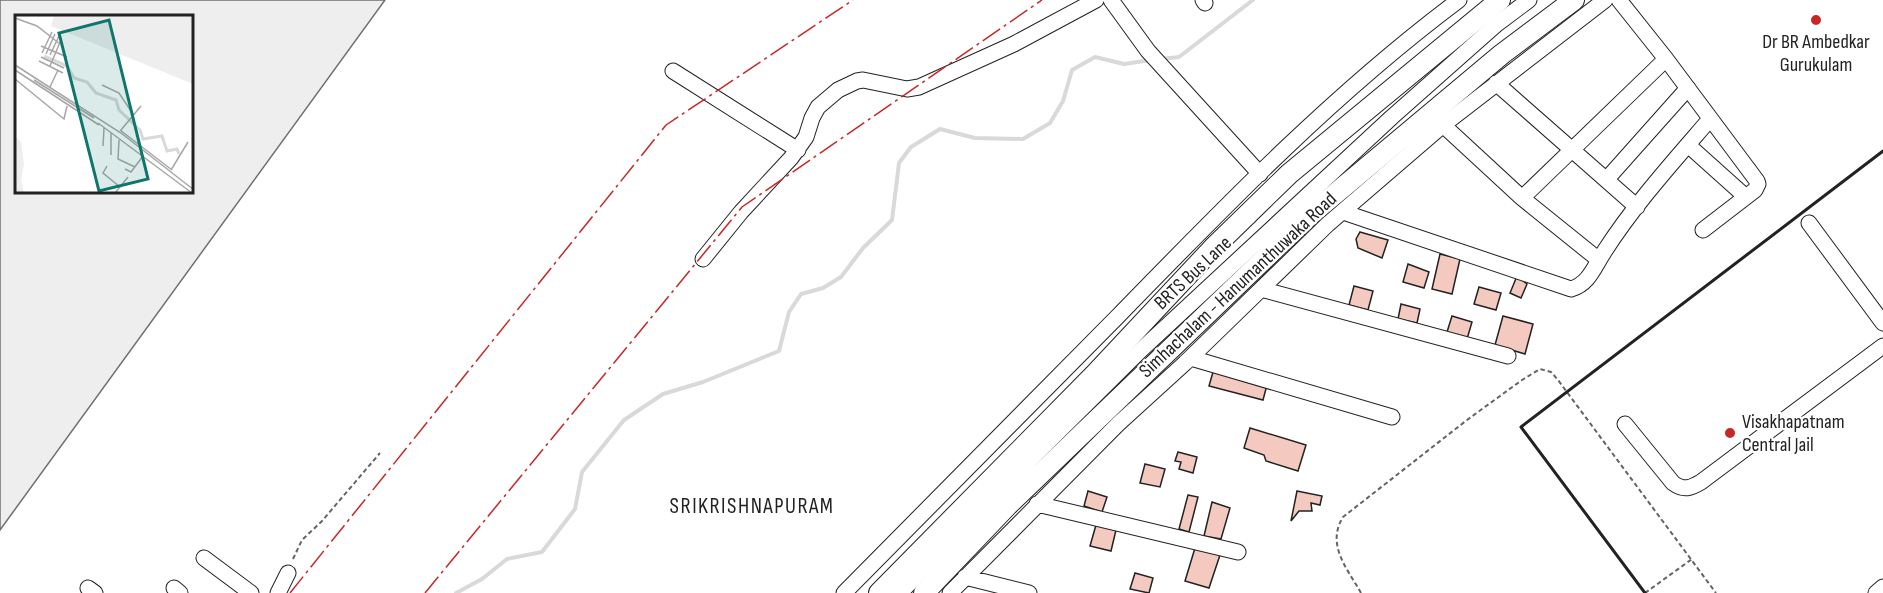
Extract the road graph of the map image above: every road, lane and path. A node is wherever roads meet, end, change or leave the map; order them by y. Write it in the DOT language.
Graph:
graph roads {
  1 [pos="1096,0"];
  2 [pos="1111,0"];
  3 [pos="1459,0"];
  4 [pos="1500,0"];
  5 [pos="1529,0"];
  6 [pos="1574,0"];
  7 [pos="1605,0"];
  8 [pos="1619,0"];
  9 [pos="1666,59"];
  10 [pos="673,71"];
  11 [pos="1496,83"];
  12 [pos="1688,88"];
  13 [pos="1710,119"];
  14 [pos="1443,125"];
  15 [pos="1688,145"];
  16 [pos="798,150"];
  17 [pos="1573,151"];
  18 [pos="1260,174"];
  19 [pos="1606,180"];
  20 [pos="1746,197"];
  21 [pos="1522,198"];
  22 [pos="1637,207"];
  23 [pos="1343,212"];
  24 [pos="1809,223"];
  25 [pos="1703,230"];
  26 [pos="703,259"];
  27 [pos="1599,260"];
  28 [pos="1262,289"];
  29 [pos="1883,323"];
  30 [pos="1883,346"];
  31 [pos="1508,356"];
  32 [pos="1191,357"];
  33 [pos="1392,417"];
  34 [pos="1625,424"];
  35 [pos="380,453"];
  36 [pos="1037,504"];
  37 [pos="1238,552"];
  38 [pos="204,558"];
  39 [pos="1692,559"];
  40 [pos="288,573"];
  41 [pos="965,578"];
  42 [pos="1883,587"];
  43 [pos="251,593"];
  44 [pos="278,593"];
  45 [pos="844,593"];
  46 [pos="879,593"];
  47 [pos="900,593"];
  48 [pos="924,593"];
  49 [pos="950,593"];
  50 [pos="1029,593"];
  51 [pos="1361,593"];
  52 [pos="1645,593"];
  53 [pos="1716,593"];
  54 [pos="1876,593"];
  1 -- 16 [label="street"];
  2 -- 18 [label="street"];
  3 -- 18 [label="street"];
  4 -- 46 [label="main road, Simhachalam - Hanumanthuwaka Road"];
  5 -- 47 [label="street, BRTS Bus Lane"];
  6 -- 48 [label="main road, Simhachalam - Hanumanthuwaka Road"];
  7 -- 11 [label="street"];
  8 -- 9 [label="street"];
  9 -- 12 [label="street"];
  9 -- 17 [label="street"];
  10 -- 16 [label="street"];
  11 -- 14 [label="street"];
  11 -- 17 [label="street"];
  12 -- 13 [label="street"];
  12 -- 19 [label="street"];
  13 -- 15 [label="street"];
  13 -- 20 [label="street"];
  14 -- 21 [label="street"];
  14 -- 23 [label="street"];
  15 -- 20 [label="street"];
  15 -- 22 [label="street"];
  16 -- 26 [label="street"];
  17 -- 19 [label="street"];
  17 -- 21 [label="street"];
  18 -- 45 [label="street"];
  19 -- 22 [label="street"];
  20 -- 25 [label="street"];
  21 -- 27 [label="street"];
  22 -- 27 [label="street"];
  23 -- 27 [label="street"];
  23 -- 28 [label="street"];
  24 -- 29 [label="street"];
  28 -- 31 [label="street"];
  28 -- 32 [label="street"];
  30 -- 34 [label="street"];
  32 -- 33 [label="street"];
  32 -- 36 [label="street"];
  35 -- 40 [label="path"];
  36 -- 37 [label="street"];
  36 -- 41 [label="street"];
  38 -- 43 [label="street"];
  39 -- 51 [label="path"];
  39 -- 52 [label="path"];
  39 -- 53 [label="path"];
  40 -- 44 [label="street"];
  41 -- 49 [label="street"];
  41 -- 50 [label="street"];
  42 -- 54 [label="street"];
}
